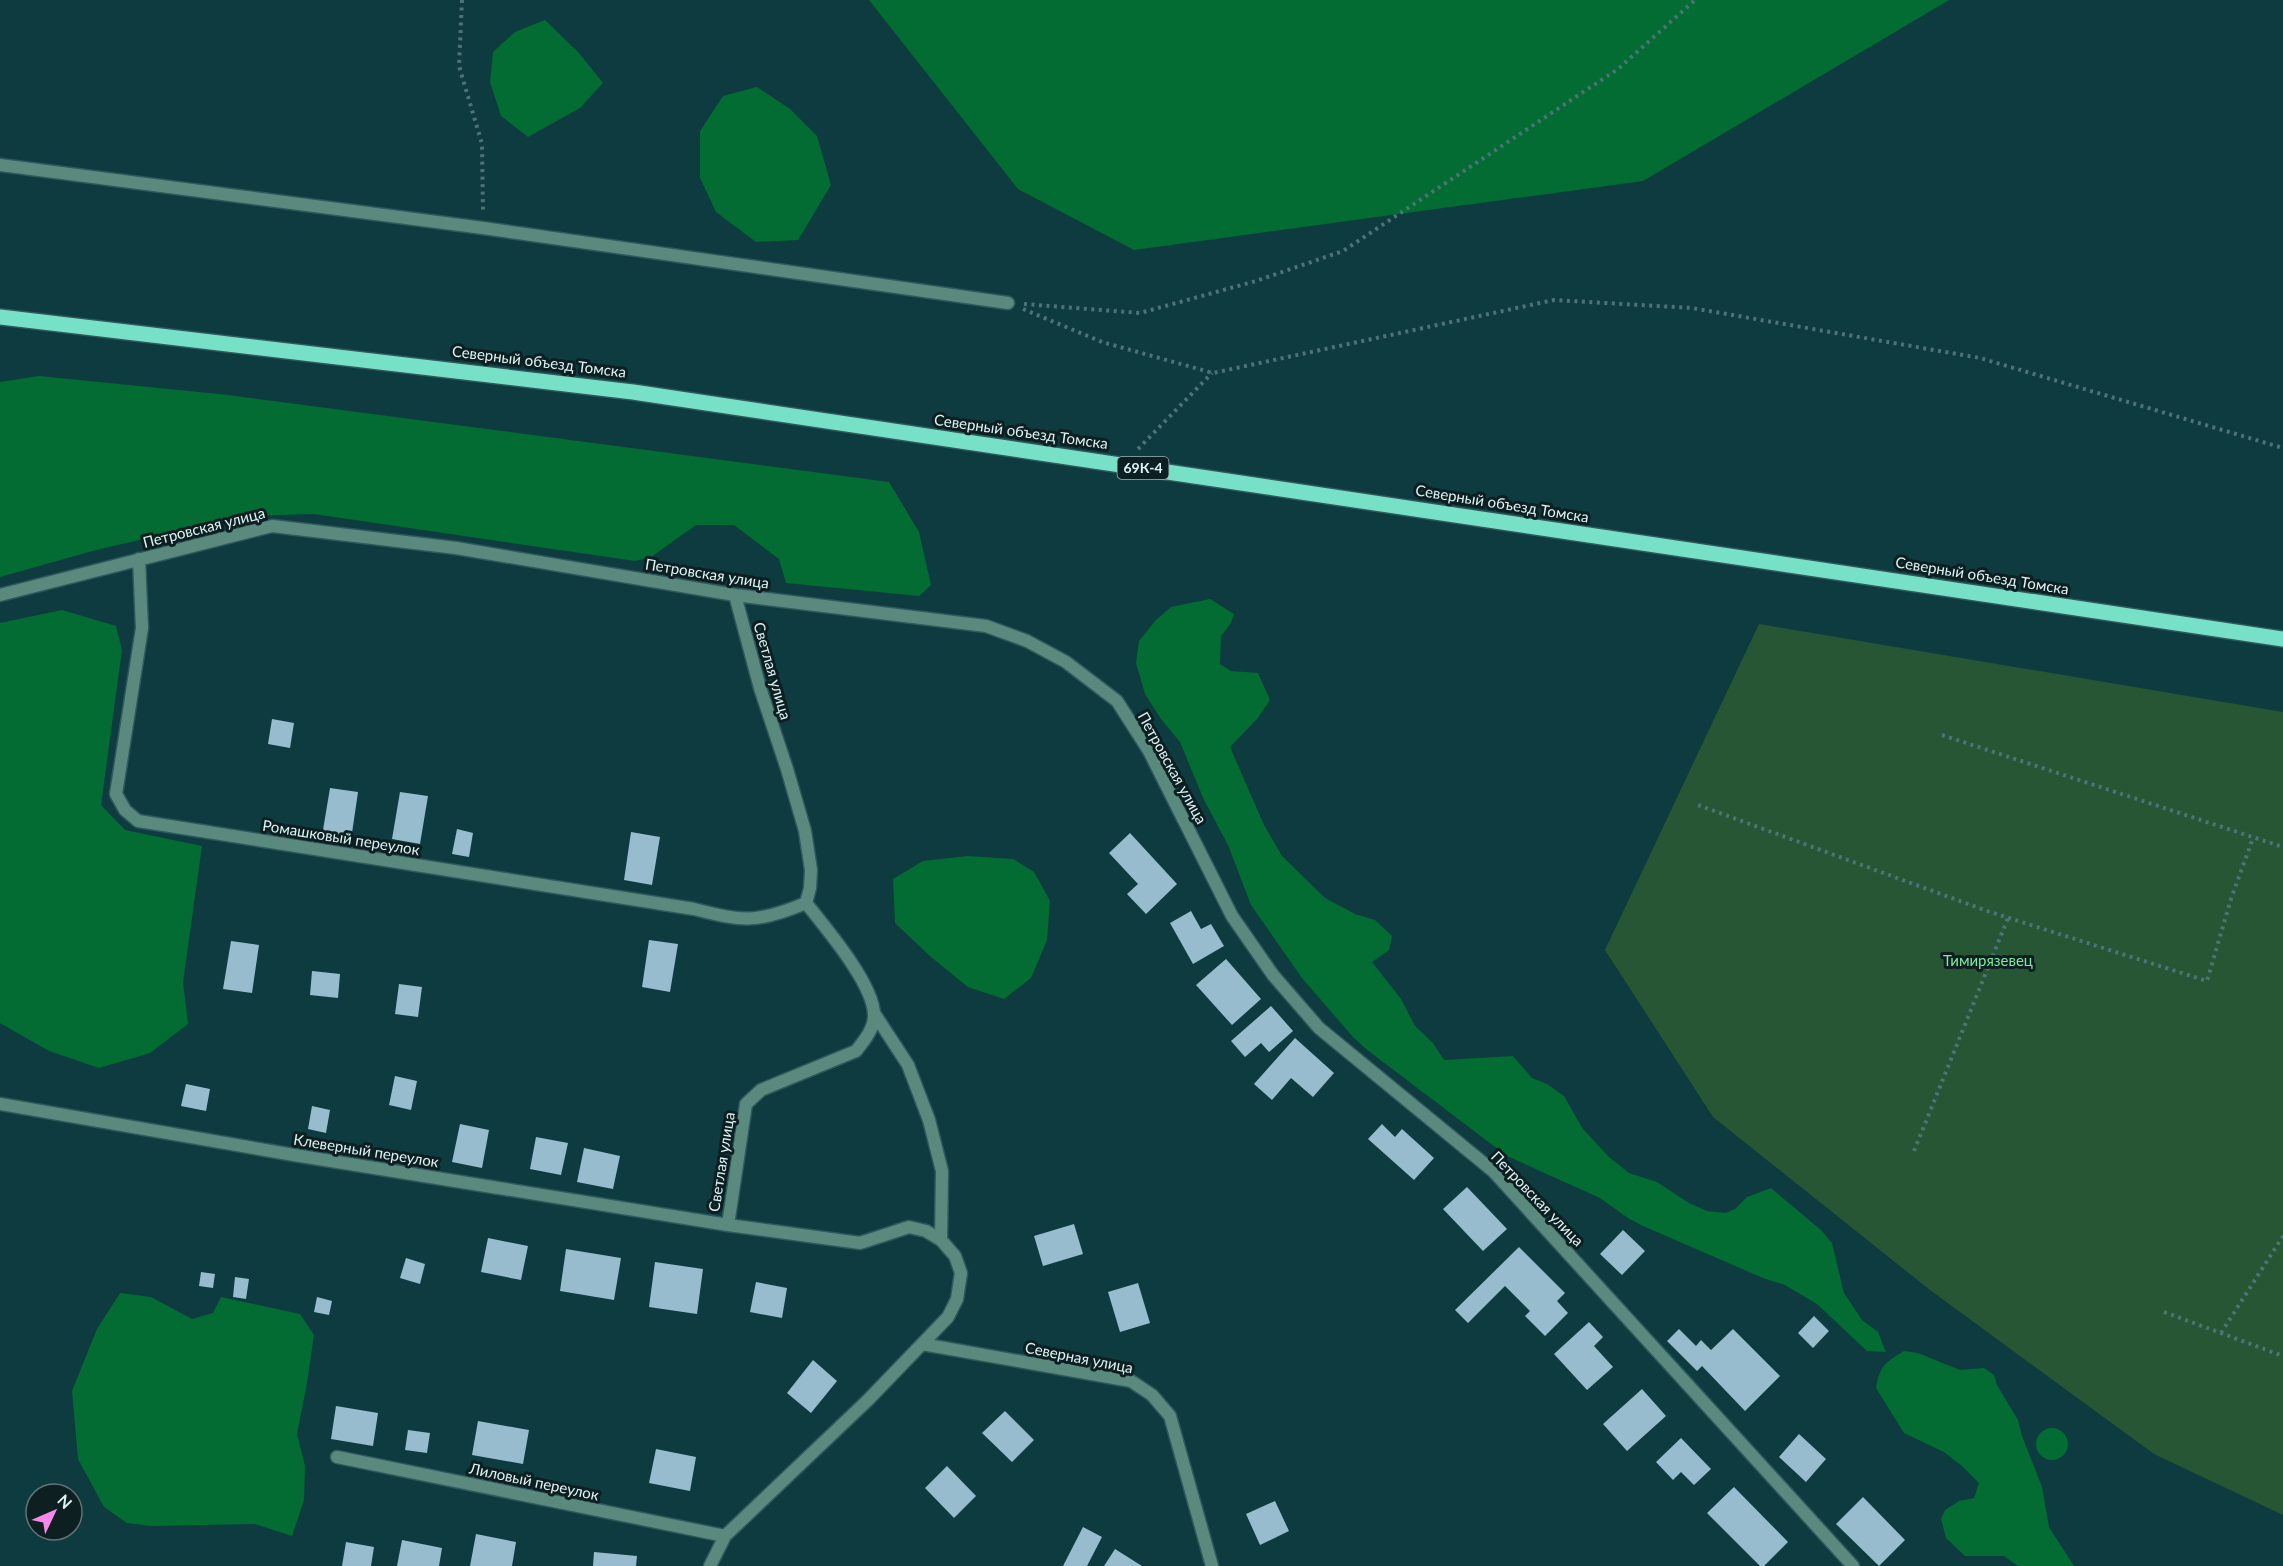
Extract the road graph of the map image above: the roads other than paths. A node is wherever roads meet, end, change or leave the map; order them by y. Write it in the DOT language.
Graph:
graph roads {
  1 [pos="0,165"];
  2 [pos="1008,303"];
  3 [pos="0,317"];
  4 [pos="139,560"];
  5 [pos="0,595"];
  6 [pos="735,595"];
  7 [pos="2283,639"];
  8 [pos="806,903"];
  9 [pos="874,1014"];
  10 [pos="0,1104"];
  11 [pos="728,1225"];
  12 [pos="941,1240"];
  13 [pos="922,1344"];
  14 [pos="337,1457"];
  15 [pos="725,1536"];
  16 [pos="710,1566"];
  17 [pos="1212,1566"];
  18 [pos="1853,1566"];
  1 -- 2 [label="street"];
  3 -- 7 [label="main road, Северный объезд Томска / 69К-4"];
  4 -- 5 [label="street, Петровская улица"];
  4 -- 6 [label="street, Петровская улица"];
  4 -- 8 [label="street, Ромашковый переулок"];
  6 -- 8 [label="street, Светлая улица"];
  6 -- 18 [label="street, Петровская улица"];
  8 -- 9 [label="street"];
  9 -- 11 [label="street, Светлая улица"];
  9 -- 12 [label="street"];
  10 -- 11 [label="street, Клеверный переулок"];
  11 -- 12 [label="street, Светлая улица"];
  12 -- 13 [label="street"];
  13 -- 15 [label="street"];
  13 -- 17 [label="street, Северная улица"];
  14 -- 15 [label="street, Лиловый переулок"];
  15 -- 16 [label="street"];
}
